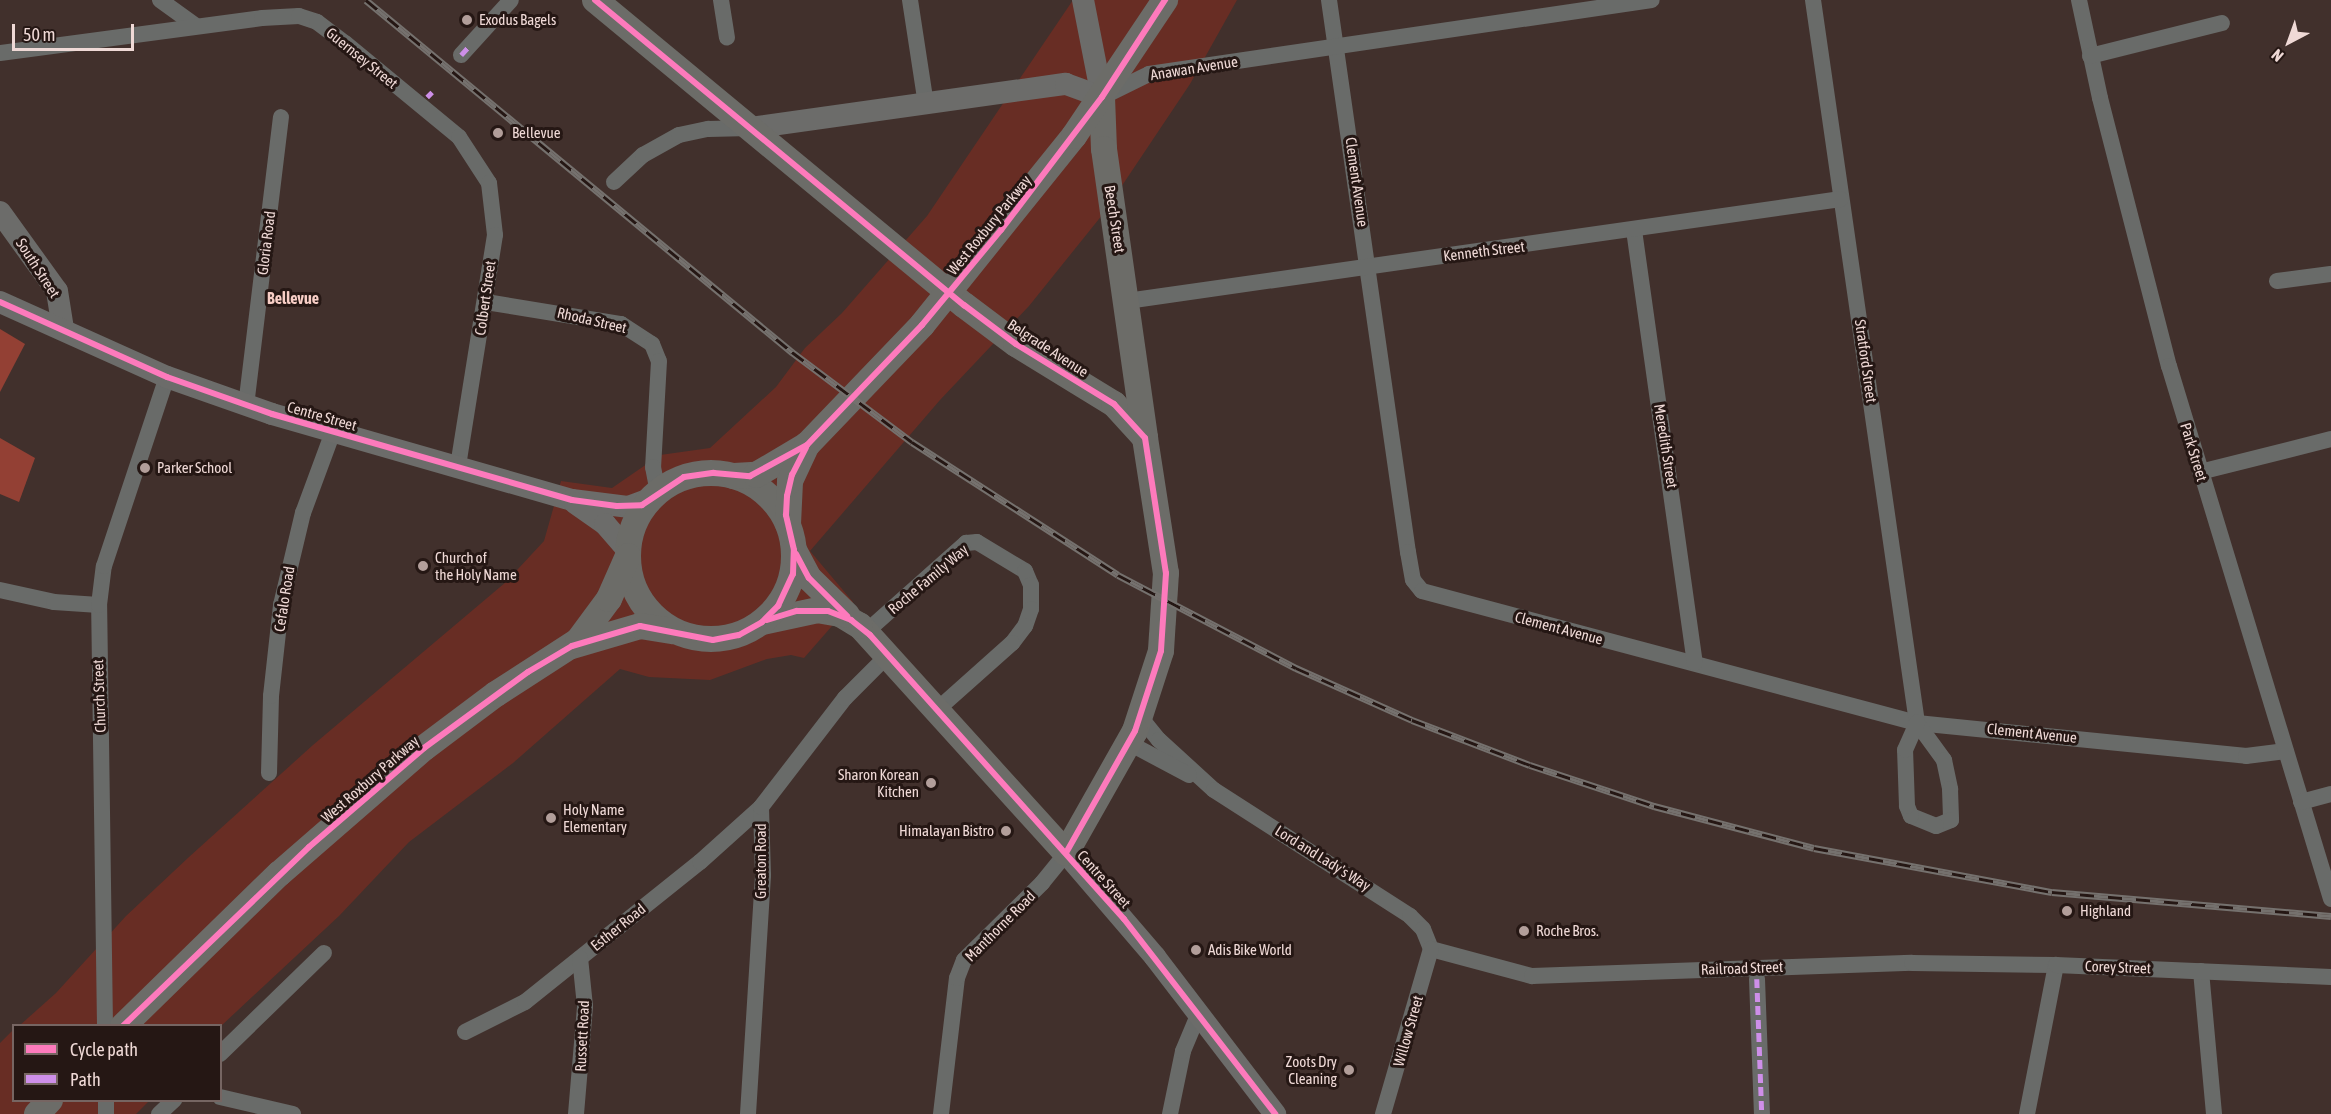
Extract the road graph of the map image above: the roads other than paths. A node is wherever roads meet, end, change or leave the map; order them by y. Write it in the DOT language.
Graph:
graph roads {
  1 [pos="160,0"];
  2 [pos="511,0"];
  3 [pos="596,0"];
  4 [pos="721,0"];
  5 [pos="910,0"];
  6 [pos="1165,0"];
  7 [pos="1329,0"];
  8 [pos="1652,0"];
  9 [pos="1813,0"];
  10 [pos="2079,0"];
  11 [pos="1085,2"];
  12 [pos="1581,5"];
  13 [pos="2222,23"];
  14 [pos="196,26"];
  15 [pos="727,38"];
  16 [pos="1337,46"];
  17 [pos="465,50"];
  18 [pos="0,53"];
  19 [pos="2090,56"];
  20 [pos="1102,97"];
  21 [pos="926,104"];
  22 [pos="281,117"];
  23 [pos="751,128"];
  24 [pos="459,137"];
  25 [pos="614,182"];
  26 [pos="1841,199"];
  27 [pos="0,212"];
  28 [pos="1634,230"];
  29 [pos="1368,264"];
  30 [pos="2331,274"];
  31 [pos="2277,281"];
  32 [pos="949,292"];
  33 [pos="1127,301"];
  34 [pos="0,302"];
  35 [pos="486,302"];
  36 [pos="63,330"];
  37 [pos="167,377"];
  38 [pos="246,406"];
  39 [pos="333,432"];
  40 [pos="1145,438"];
  41 [pos="2331,439"];
  42 [pos="807,445"];
  43 [pos="458,467"];
  44 [pos="2200,472"];
  45 [pos="734,476"];
  46 [pos="654,495"];
  47 [pos="572,500"];
  48 [pos="791,538"];
  49 [pos="628,553"];
  50 [pos="0,590"];
  51 [pos="99,605"];
  52 [pos="762,622"];
  53 [pos="859,626"];
  54 [pos="675,632"];
  55 [pos="572,646"];
  56 [pos="888,654"];
  57 [pos="1695,663"];
  58 [pos="938,709"];
  59 [pos="1141,718"];
  60 [pos="1917,723"];
  61 [pos="1129,743"];
  62 [pos="2286,751"];
  63 [pos="269,773"];
  64 [pos="1201,780"];
  65 [pos="2331,794"];
  66 [pos="2301,802"];
  67 [pos="761,807"];
  68 [pos="1065,854"];
  69 [pos="2330,896"];
  70 [pos="1431,949"];
  71 [pos="324,954"];
  72 [pos="580,958"];
  73 [pos="2056,965"];
  74 [pos="2201,971"];
  75 [pos="2331,977"];
  76 [pos="1758,979"];
  77 [pos="1199,1013"];
  78 [pos="105,1024"];
  79 [pos="125,1024"];
  80 [pos="465,1032"];
  81 [pos="222,1052"];
  82 [pos="222,1097"];
  83 [pos="49,1102"];
  84 [pos="173,1102"];
  85 [pos="37,1114"];
  86 [pos="159,1114"];
  87 [pos="293,1114"];
  88 [pos="576,1114"];
  89 [pos="748,1114"];
  90 [pos="941,1114"];
  91 [pos="1170,1114"];
  92 [pos="1275,1114"];
  93 [pos="1383,1114"];
  94 [pos="1762,1114"];
  95 [pos="2027,1114"];
  96 [pos="2214,1114"];
  1 -- 14 [label="street"];
  2 -- 17 [label="street"];
  3 -- 23 [label="main road, Belgrade Avenue"];
  4 -- 15 [label="street"];
  5 -- 21 [label="street"];
  6 -- 20 [label="main road, West Roxbury Parkway"];
  7 -- 16 [label="street, Clement Avenue"];
  8 -- 12 [label="street, Anawan Avenue"];
  9 -- 26 [label="street, Stratford Street"];
  10 -- 19 [label="street, Park Street"];
  11 -- 20 [label="main road, Beech Street"];
  12 -- 16 [label="street, Anawan Avenue"];
  13 -- 19 [label="street"];
  14 -- 18 [label="street, Guernsey Street"];
  14 -- 24 [label="street, Guernsey Street"];
  16 -- 20 [label="street, Anawan Avenue"];
  16 -- 29 [label="street, Clement Avenue"];
  19 -- 44 [label="street, Park Street"];
  20 -- 21 [label="main road"];
  20 -- 32 [label="main road, West Roxbury Parkway"];
  20 -- 33 [label="main road, Beech Street"];
  21 -- 23 [label="main road"];
  22 -- 38 [label="street, Gloria Road"];
  23 -- 25 [label="street"];
  23 -- 32 [label="main road, Belgrade Avenue"];
  24 -- 35 [label="street, Colbert Street"];
  26 -- 28 [label="street, Kenneth Street"];
  26 -- 60 [label="street, Stratford Street"];
  27 -- 36 [label="main road, South Street"];
  28 -- 29 [label="street, Kenneth Street"];
  28 -- 57 [label="street, Meredith Street"];
  29 -- 33 [label="street, Kenneth Street"];
  29 -- 57 [label="street, Clement Avenue"];
  30 -- 31 [label="street"];
  32 -- 40 [label="main road, Belgrade Avenue"];
  32 -- 42 [label="main road, West Roxbury Parkway"];
  33 -- 40 [label="main road, Beech Street"];
  34 -- 36 [label="main road, Centre Street"];
  35 -- 43 [label="street, Colbert Street"];
  35 -- 46 [label="street, Rhoda Street"];
  36 -- 37 [label="main road, Centre Street"];
  37 -- 38 [label="main road, Centre Street"];
  37 -- 51 [label="street, Church Street"];
  38 -- 39 [label="main road, Centre Street"];
  39 -- 43 [label="main road, Centre Street"];
  39 -- 63 [label="street, Cefalo Road"];
  40 -- 59 [label="main road"];
  41 -- 44 [label="street"];
  42 -- 45 [label="main road, West Roxbury Parkway"];
  42 -- 48 [label="main road, West Roxbury Parkway"];
  43 -- 47 [label="main road, Centre Street"];
  44 -- 62 [label="street, Park Street"];
  45 -- 46 [label="main road"];
  45 -- 48 [label="main road"];
  46 -- 47 [label="main road, Centre Street"];
  46 -- 49 [label="main road"];
  47 -- 49 [label="main road, Centre Street"];
  48 -- 52 [label="main road"];
  48 -- 53 [label="main road, Centre Street"];
  49 -- 54 [label="main road"];
  49 -- 55 [label="main road, West Roxbury Parkway"];
  50 -- 51 [label="street"];
  51 -- 78 [label="street, Church Street"];
  52 -- 53 [label="main road, Centre Street"];
  52 -- 54 [label="main road"];
  53 -- 56 [label="main road, Centre Street"];
  53 -- 58 [label="street, Roche Family Way"];
  54 -- 55 [label="main road, West Roxbury Parkway"];
  55 -- 79 [label="main road, West Roxbury Parkway"];
  56 -- 58 [label="main road, Centre Street"];
  56 -- 67 [label="street, Greaton Road"];
  57 -- 60 [label="street, Clement Avenue"];
  58 -- 68 [label="main road, Centre Street"];
  59 -- 61 [label="main road"];
  59 -- 64 [label="street, Lord and Lady's Way"];
  60 -- 60 [label="street, Stratford Street"];
  60 -- 62 [label="street, Clement Avenue"];
  61 -- 64 [label="street, Lord and Lady's Way"];
  61 -- 68 [label="main road"];
  62 -- 66 [label="street, Park Street"];
  64 -- 70 [label="street, Lord and Lady's Way"];
  65 -- 66 [label="street"];
  66 -- 69 [label="street, Park Street"];
  67 -- 72 [label="street, Esther Road"];
  67 -- 89 [label="street, Greaton Road"];
  68 -- 77 [label="main road, Centre Street"];
  68 -- 90 [label="street, Manthorne Road"];
  70 -- 73 [label="street, Railroad Street"];
  70 -- 93 [label="street, Willow Street"];
  71 -- 81 [label="street"];
  72 -- 80 [label="street, Esther Road"];
  72 -- 88 [label="street, Russett Road"];
  73 -- 74 [label="street, Corey Street"];
  73 -- 95 [label="street"];
  74 -- 75 [label="street, Corey Street"];
  74 -- 96 [label="street"];
  76 -- 94 [label="street"];
  77 -- 91 [label="street"];
  77 -- 92 [label="main road, Centre Street"];
  82 -- 87 [label="street"];
  83 -- 85 [label="main road"];
  84 -- 86 [label="street"];
}
